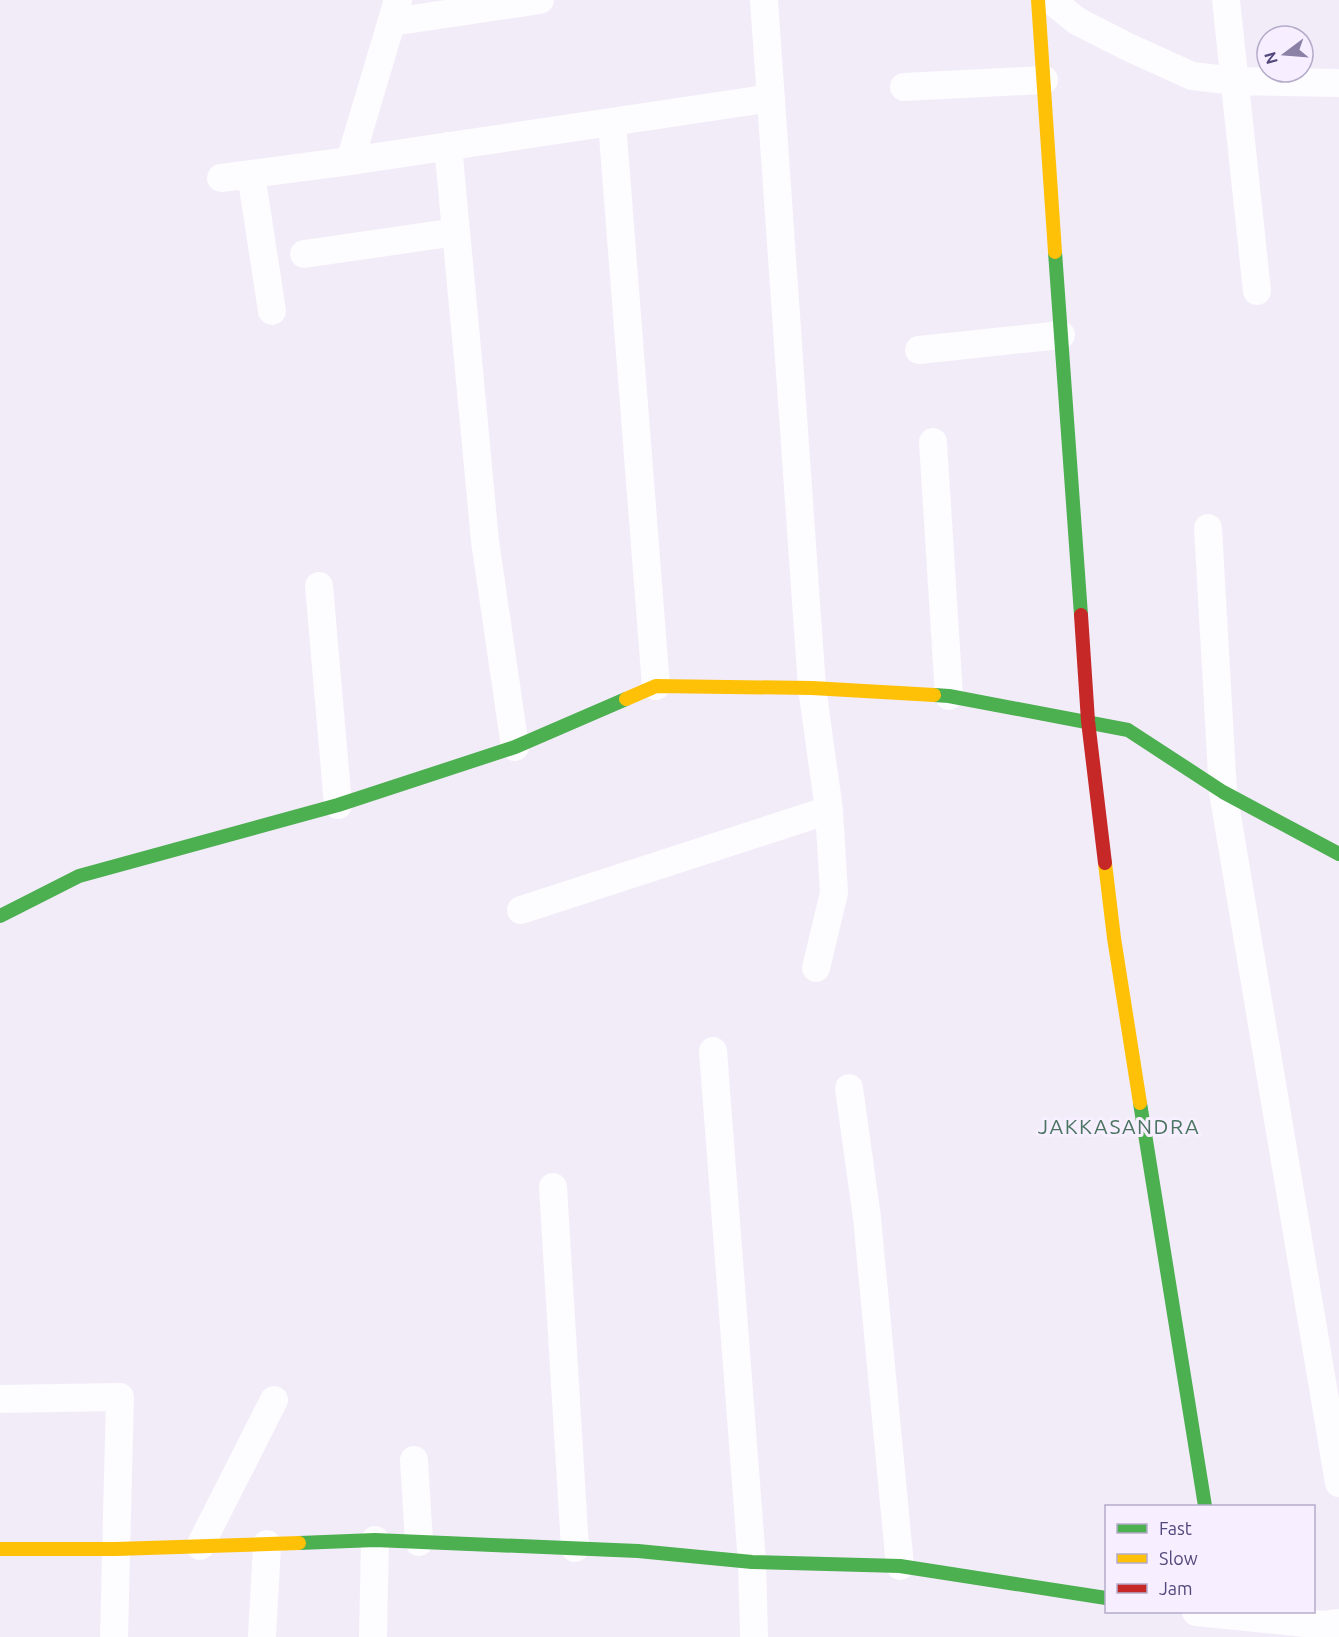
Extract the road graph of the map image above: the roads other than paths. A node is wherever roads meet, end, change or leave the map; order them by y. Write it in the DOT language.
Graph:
graph roads {
  1 [pos="540,0"];
  2 [pos="764,0"];
  3 [pos="1038,0"];
  4 [pos="1051,0"];
  5 [pos="1226,0"];
  6 [pos="395,11"];
  7 [pos="1044,80"];
  8 [pos="1235,81"];
  9 [pos="1339,83"];
  10 [pos="904,87"];
  11 [pos="771,98"];
  12 [pos="612,123"];
  13 [pos="448,146"];
  14 [pos="350,161"];
  15 [pos="251,174"];
  16 [pos="221,178"];
  17 [pos="456,232"];
  18 [pos="304,254"];
  19 [pos="1257,291"];
  20 [pos="272,311"];
  21 [pos="1061,335"];
  22 [pos="919,350"];
  23 [pos="933,441"];
  24 [pos="1208,528"];
  25 [pos="319,586"];
  26 [pos="656,686"];
  27 [pos="812,688"];
  28 [pos="949,696"];
  29 [pos="1088,721"];
  30 [pos="515,747"];
  31 [pos="1223,792"];
  32 [pos="338,805"];
  33 [pos="829,810"];
  34 [pos="1339,854"];
  35 [pos="521,910"];
  36 [pos="0,916"];
  37 [pos="816,968"];
  38 [pos="713,1051"];
  39 [pos="849,1088"];
  40 [pos="553,1187"];
  41 [pos="0,1399"];
  42 [pos="274,1400"];
  43 [pos="414,1460"];
  44 [pos="1339,1483"];
  45 [pos="1205,1505"];
  46 [pos="375,1540"];
  47 [pos="419,1542"];
  48 [pos="267,1544"];
  49 [pos="200,1546"];
  50 [pos="575,1548"];
  51 [pos="0,1549"];
  52 [pos="116,1549"];
  53 [pos="752,1562"];
  54 [pos="900,1566"];
  55 [pos="1105,1598"];
  56 [pos="1212,1613"];
  57 [pos="1339,1623"];
  58 [pos="114,1636"];
  59 [pos="262,1637"];
  60 [pos="373,1637"];
  61 [pos="754,1637"];
  1 -- 6 [label="street"];
  2 -- 11 [label="street"];
  3 -- 7 [label="street"];
  4 -- 8 [label="street"];
  5 -- 8 [label="street"];
  6 -- 14 [label="street"];
  7 -- 10 [label="street"];
  7 -- 21 [label="street"];
  8 -- 9 [label="street"];
  8 -- 19 [label="street"];
  11 -- 12 [label="street"];
  11 -- 27 [label="street"];
  12 -- 13 [label="street"];
  12 -- 26 [label="street"];
  13 -- 14 [label="street"];
  13 -- 17 [label="street"];
  14 -- 15 [label="street"];
  15 -- 16 [label="street"];
  15 -- 20 [label="street"];
  17 -- 18 [label="street"];
  17 -- 30 [label="street"];
  21 -- 22 [label="street"];
  21 -- 29 [label="street"];
  23 -- 28 [label="street"];
  24 -- 31 [label="street"];
  25 -- 32 [label="street"];
  26 -- 27 [label="street"];
  26 -- 30 [label="street"];
  27 -- 28 [label="street"];
  27 -- 33 [label="street"];
  28 -- 29 [label="street"];
  29 -- 31 [label="street"];
  29 -- 45 [label="street"];
  30 -- 32 [label="street"];
  31 -- 34 [label="street"];
  31 -- 44 [label="street"];
  32 -- 36 [label="street"];
  33 -- 35 [label="street"];
  33 -- 37 [label="street"];
  38 -- 53 [label="street"];
  39 -- 54 [label="street"];
  40 -- 50 [label="street"];
  41 -- 52 [label="street"];
  42 -- 49 [label="street"];
  43 -- 47 [label="street"];
  46 -- 47 [label="street"];
  46 -- 48 [label="street"];
  46 -- 60 [label="street"];
  47 -- 50 [label="street"];
  48 -- 49 [label="street"];
  48 -- 59 [label="street"];
  49 -- 52 [label="street"];
  50 -- 53 [label="street"];
  51 -- 52 [label="street"];
  52 -- 58 [label="street"];
  53 -- 54 [label="street"];
  53 -- 61 [label="street"];
  54 -- 55 [label="street"];
  56 -- 57 [label="street"];
}
